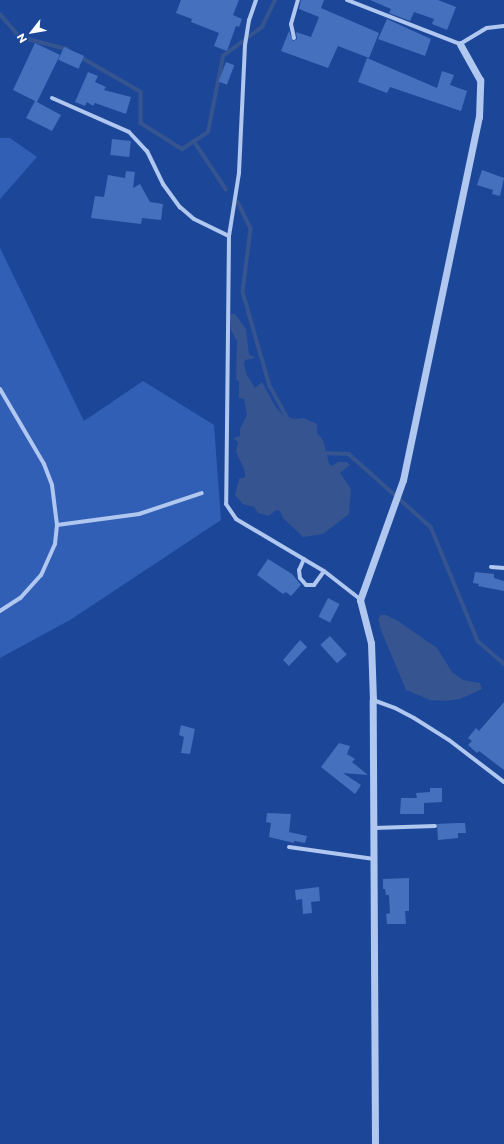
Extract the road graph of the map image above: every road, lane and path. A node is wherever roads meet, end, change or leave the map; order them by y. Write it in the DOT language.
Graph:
graph roads {
  1 [pos="256,0"];
  2 [pos="298,0"];
  3 [pos="348,0"];
  4 [pos="504,26"];
  5 [pos="294,38"];
  6 [pos="460,44"];
  7 [pos="52,98"];
  8 [pos="229,236"];
  9 [pos="0,389"];
  10 [pos="202,493"];
  11 [pos="57,525"];
  12 [pos="304,559"];
  13 [pos="491,567"];
  14 [pos="504,568"];
  15 [pos="324,570"];
  16 [pos="360,600"];
  17 [pos="0,610"];
  18 [pos="373,700"];
  19 [pos="504,782"];
  20 [pos="435,826"];
  21 [pos="374,828"];
  22 [pos="289,848"];
  23 [pos="374,859"];
  24 [pos="375,1144"];
  1 -- 8 [label="street"];
  2 -- 5 [label="street"];
  3 -- 6 [label="street"];
  4 -- 6 [label="street"];
  6 -- 16 [label="street"];
  7 -- 8 [label="street"];
  8 -- 12 [label="street"];
  9 -- 11 [label="street"];
  10 -- 11 [label="street"];
  11 -- 17 [label="street"];
  12 -- 15 [label="street"];
  12 -- 15 [label="street"];
  13 -- 14 [label="street"];
  15 -- 16 [label="street"];
  16 -- 18 [label="street"];
  18 -- 19 [label="street"];
  18 -- 21 [label="street"];
  20 -- 21 [label="street"];
  21 -- 23 [label="street"];
  22 -- 23 [label="street"];
  23 -- 24 [label="street"];
}
